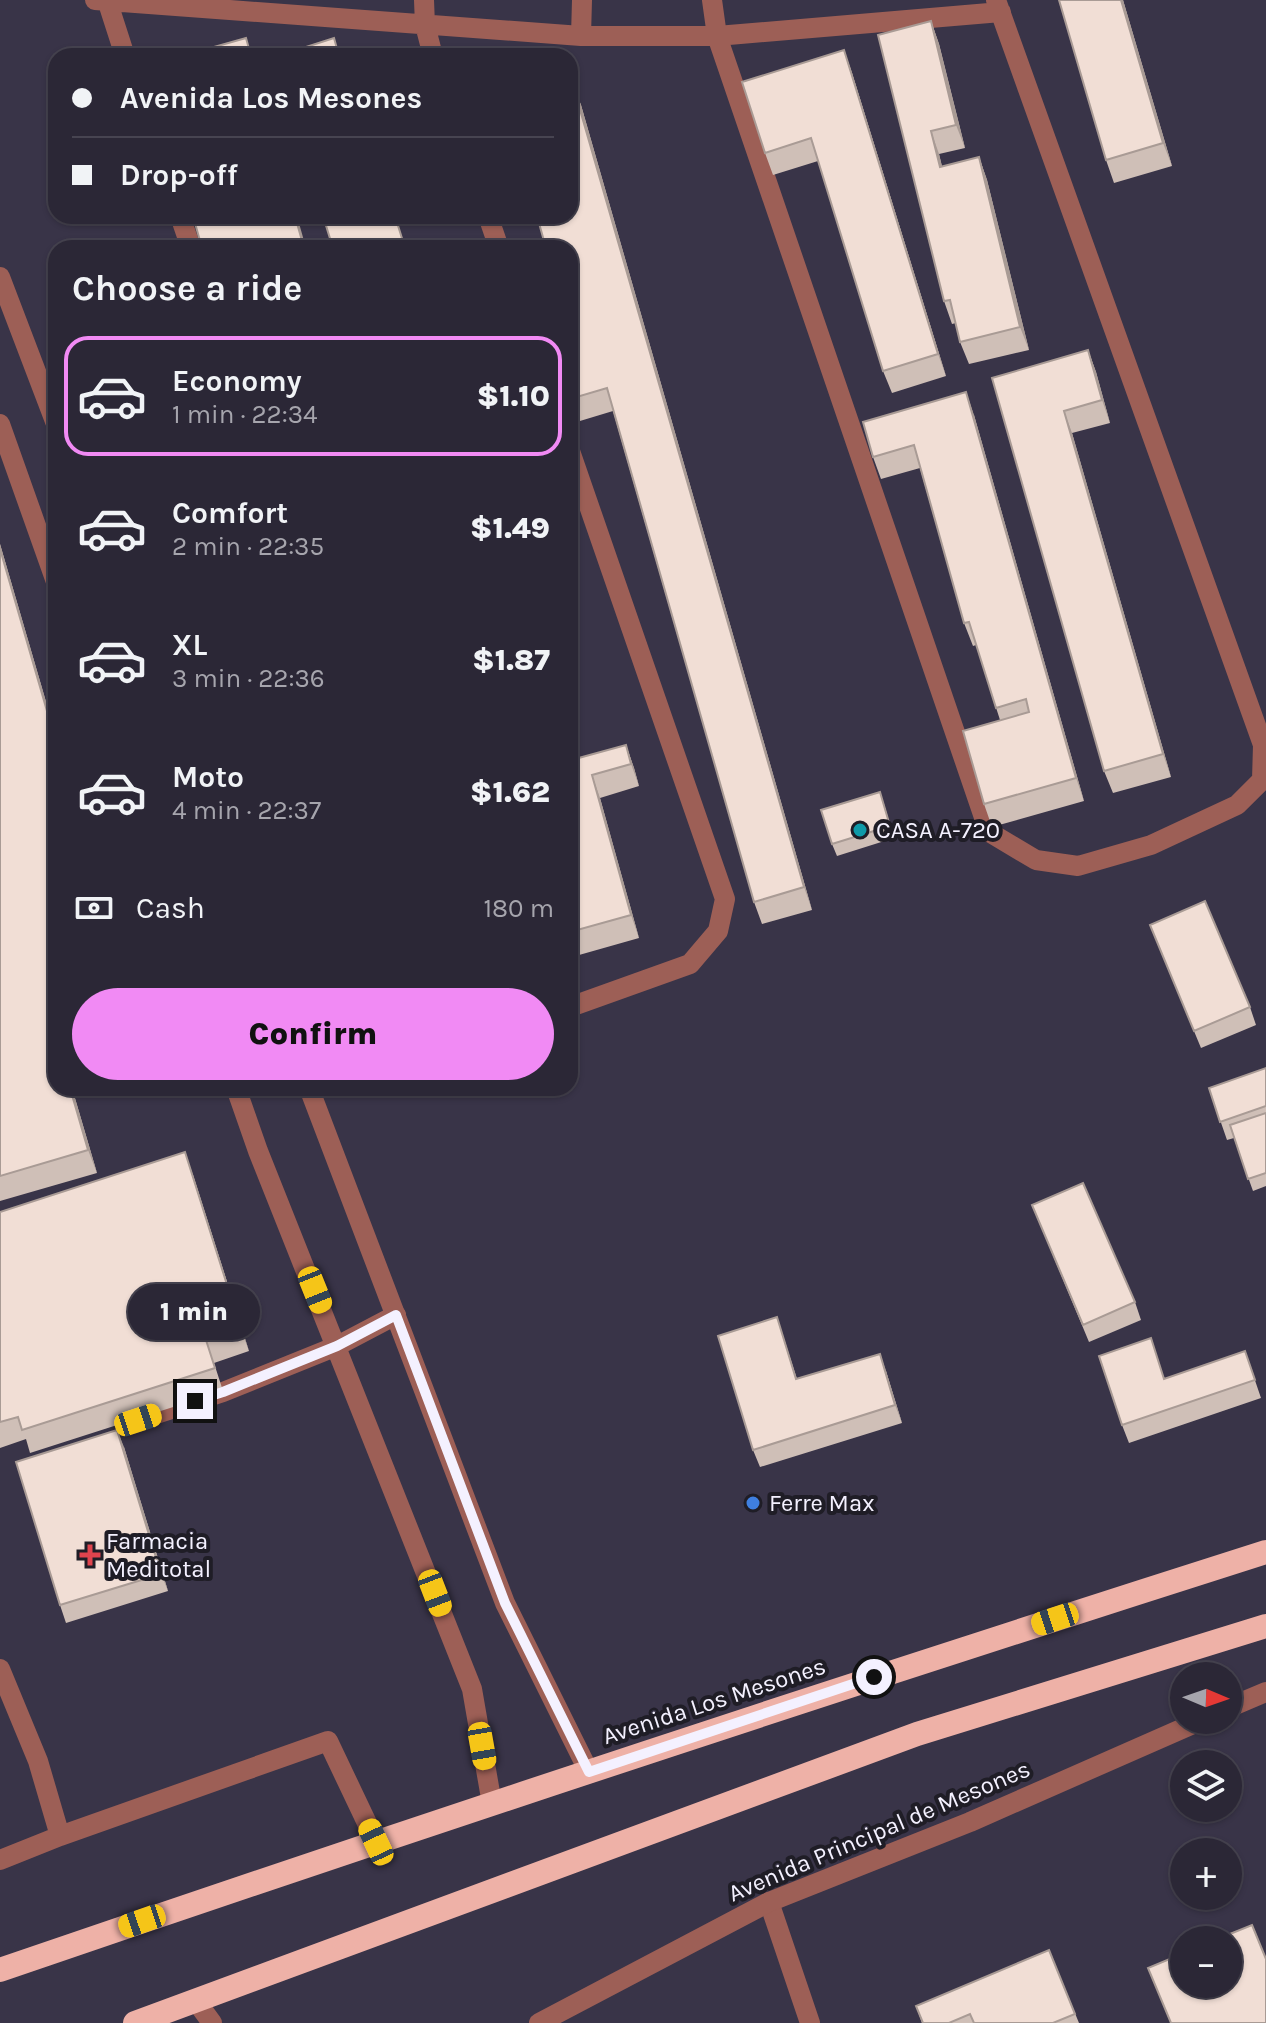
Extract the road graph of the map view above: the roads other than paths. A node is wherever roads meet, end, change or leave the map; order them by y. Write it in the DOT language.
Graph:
graph roads {
  1 [pos="95,0"];
  2 [pos="107,0"];
  3 [pos="424,0"];
  4 [pos="582,0"];
  5 [pos="712,0"];
  6 [pos="998,6"];
  7 [pos="425,25"];
  8 [pos="581,36"];
  9 [pos="717,36"];
  10 [pos="122,48"];
  11 [pos="431,48"];
  12 [pos="0,277"];
  13 [pos="48,403"];
  14 [pos="0,424"];
  15 [pos="578,474"];
  16 [pos="48,559"];
  17 [pos="578,1004"];
  18 [pos="239,1096"];
  19 [pos="312,1096"];
  20 [pos="396,1315"];
  21 [pos="337,1346"];
  22 [pos="138,1420"];
  23 [pos="1266,1552"];
  24 [pos="1266,1626"];
  25 [pos="0,1669"];
  26 [pos="1266,1692"];
  27 [pos="1242,1702"];
  28 [pos="1170,1734"];
  29 [pos="589,1772"];
  30 [pos="492,1804"];
  31 [pos="60,1836"];
  32 [pos="376,1842"];
  33 [pos="0,1860"];
  34 [pos="769,1902"];
  35 [pos="0,1970"];
  36 [pos="196,2001"];
  37 [pos="135,2023"];
  38 [pos="212,2023"];
  39 [pos="539,2023"];
  40 [pos="810,2023"];
  1 -- 2 [label="street"];
  2 -- 7 [label="street"];
  2 -- 10 [label="street"];
  3 -- 7 [label="street"];
  4 -- 8 [label="street"];
  5 -- 9 [label="street"];
  6 -- 9 [label="street"];
  6 -- 9 [label="street"];
  7 -- 8 [label="street"];
  7 -- 11 [label="street"];
  8 -- 9 [label="street"];
  12 -- 13 [label="street"];
  14 -- 16 [label="street"];
  15 -- 17 [label="street"];
  18 -- 21 [label="street"];
  19 -- 20 [label="street"];
  20 -- 21 [label="street"];
  20 -- 29 [label="street"];
  21 -- 22 [label="street"];
  21 -- 30 [label="street"];
  23 -- 29 [label="highway, Avenida Los Mesones"];
  24 -- 36 [label="highway"];
  25 -- 31 [label="street"];
  26 -- 27 [label="street"];
  28 -- 34 [label="street, Avenida Principal de Mesones"];
  29 -- 30 [label="highway, Avenida Los Mesones"];
  30 -- 32 [label="highway, Avenida Los Mesones"];
  31 -- 32 [label="street"];
  31 -- 33 [label="street"];
  32 -- 35 [label="highway, Avenida Los Mesones"];
  34 -- 39 [label="street, Avenida Principal de Mesones"];
  34 -- 40 [label="street"];
  36 -- 37 [label="highway"];
  36 -- 38 [label="street"];
}
